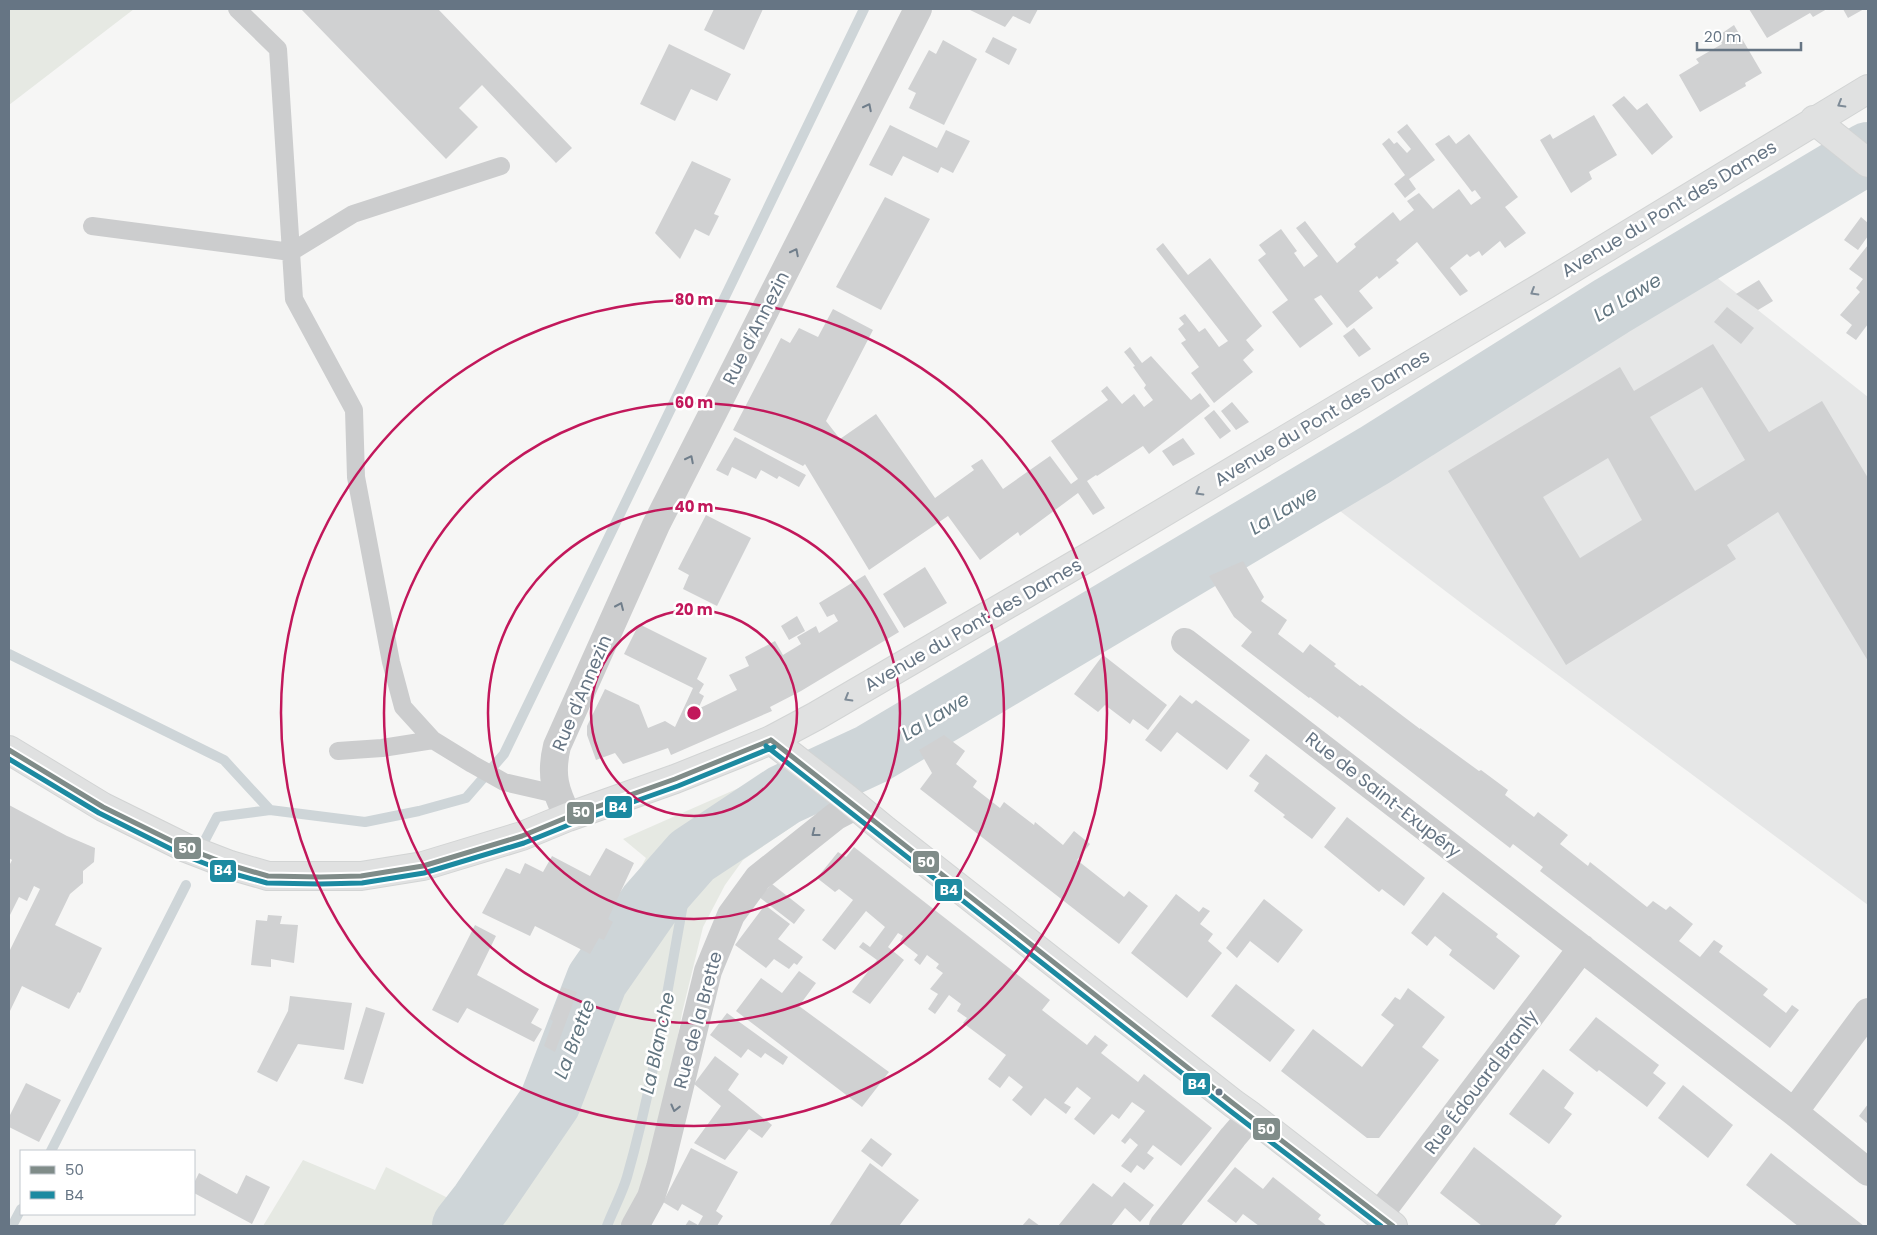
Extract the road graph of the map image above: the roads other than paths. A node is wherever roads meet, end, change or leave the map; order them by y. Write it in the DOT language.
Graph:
graph roads {
  1 [pos="236,9"];
  2 [pos="918,9"];
  3 [pos="1868,89"];
  4 [pos="1822,127"];
  5 [pos="1868,163"];
  6 [pos="501,166"];
  7 [pos="92,226"];
  8 [pos="291,252"];
  9 [pos="1185,642"];
  10 [pos="433,740"];
  11 [pos="779,746"];
  12 [pos="9,750"];
  13 [pos="338,751"];
  14 [pos="850,801"];
  15 [pos="562,805"];
  16 [pos="1582,948"];
  17 [pos="1868,1012"];
  18 [pos="1794,1112"];
  19 [pos="1251,1116"];
  20 [pos="1868,1172"];
  21 [pos="1386,1221"];
  22 [pos="636,1226"];
  23 [pos="1163,1226"];
  1 -- 8 [label="lane"];
  15 -- 2 [label="street, Rue d'Annezin, one-way"];
  3 -- 4 [label="street, Avenue du Pont des Dames, one-way"];
  4 -- 5 [label="street"];
  4 -- 11 [label="street, Avenue du Pont des Dames, one-way"];
  6 -- 8 [label="lane"];
  7 -- 8 [label="lane"];
  8 -- 10 [label="lane"];
  9 -- 16 [label="street, Rue de Saint-Exupéry"];
  10 -- 13 [label="lane"];
  10 -- 15 [label="lane"];
  11 -- 14 [label="street"];
  11 -- 15 [label="street, Avenue du Pont des Dames"];
  12 -- 15 [label="street, Avenue du Pont des Dames"];
  14 -- 19 [label="street"];
  14 -- 22 [label="street, Rue de la Brette, one-way"];
  16 -- 18 [label="street, Rue de Saint-Exupéry"];
  16 -- 21 [label="street, Rue Édouard Branly"];
  17 -- 18 [label="street"];
  18 -- 20 [label="street, Rue de Saint-Exupéry"];
  19 -- 21 [label="street"];
  19 -- 23 [label="street"];
}
